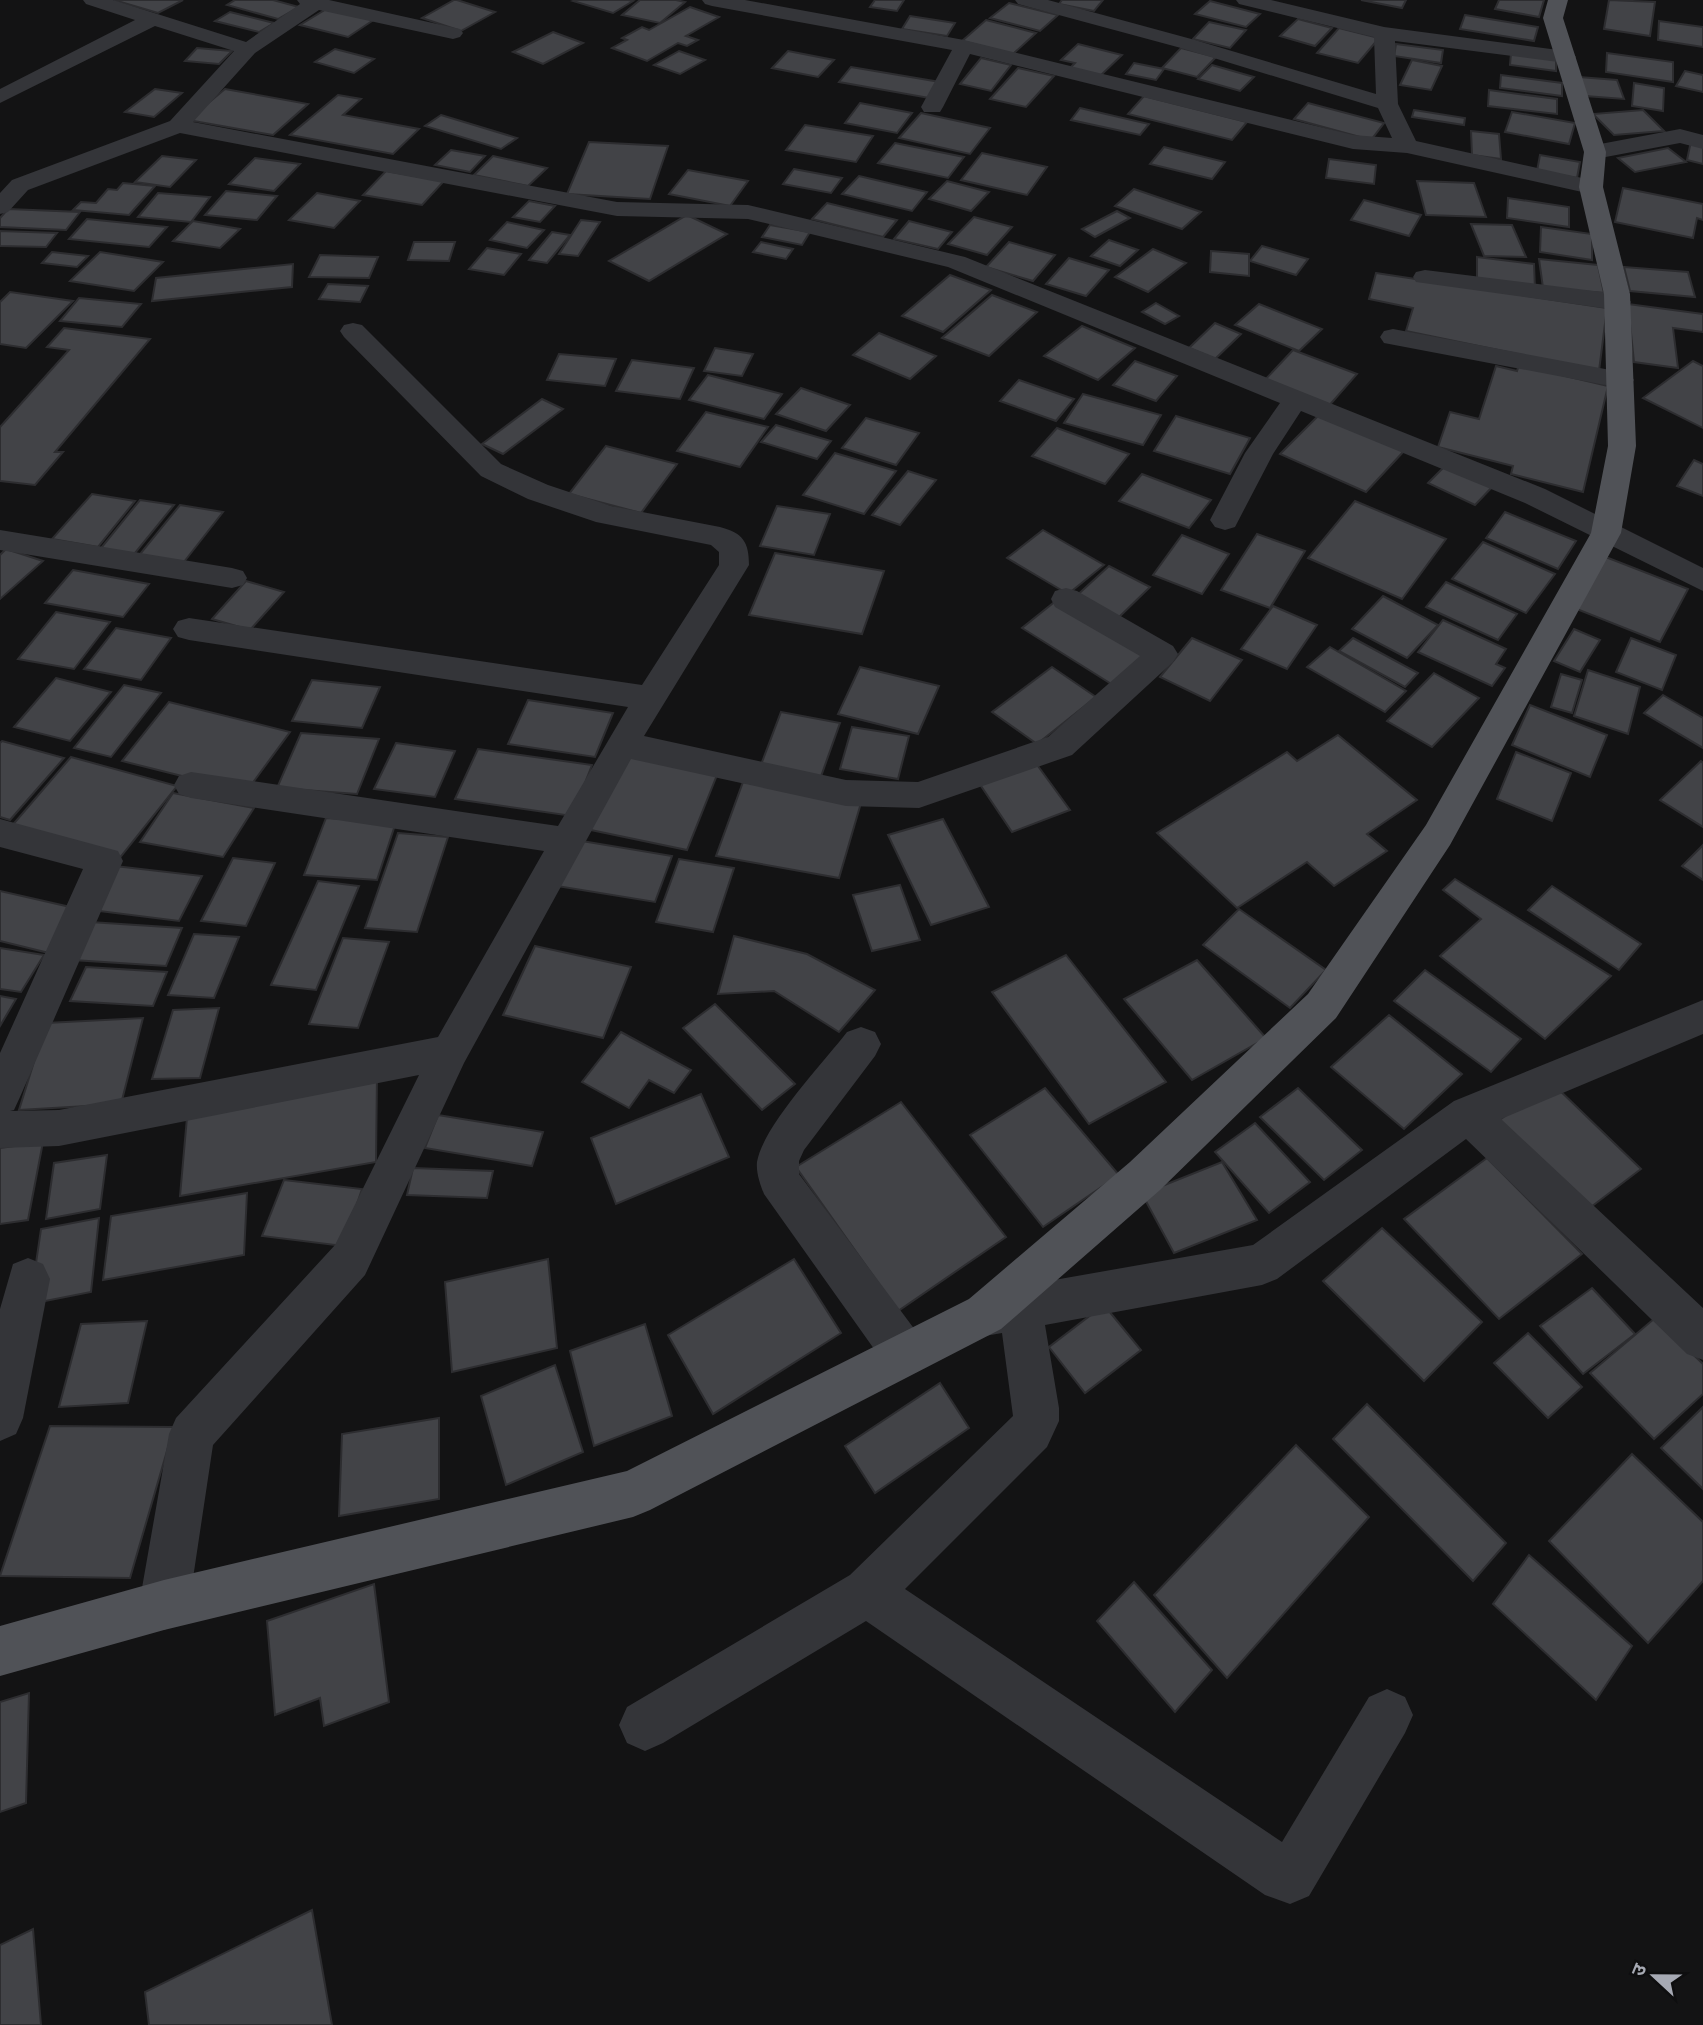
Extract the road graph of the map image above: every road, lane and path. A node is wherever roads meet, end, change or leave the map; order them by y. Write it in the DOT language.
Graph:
graph roads {
  1 [pos="93,0"];
  2 [pos="712,0"];
  3 [pos="1025,0"];
  4 [pos="1246,0"];
  5 [pos="1558,0"];
  6 [pos="311,1"];
  7 [pos="151,20"];
  8 [pos="453,33"];
  9 [pos="1384,33"];
  10 [pos="964,46"];
  11 [pos="248,48"];
  12 [pos="1566,57"];
  13 [pos="0,97"];
  14 [pos="1387,104"];
  15 [pos="932,107"];
  16 [pos="178,127"];
  17 [pos="1703,142"];
  18 [pos="1407,145"];
  19 [pos="1593,169"];
  20 [pos="10,180"];
  21 [pos="0,207"];
  22 [pos="1425,277"];
  23 [pos="1618,302"];
  24 [pos="353,331"];
  25 [pos="1392,337"];
  26 [pos="1621,380"];
  27 [pos="1296,399"];
  28 [pos="1224,520"];
  29 [pos="1606,533"];
  30 [pos="0,540"];
  31 [pos="1703,581"];
  32 [pos="1066,599"];
  33 [pos="650,698"];
  34 [pos="622,744"];
  35 [pos="191,785"];
  36 [pos="0,832"];
  37 [pos="568,841"];
  38 [pos="1703,1017"];
  39 [pos="861,1044"];
  40 [pos="450,1052"];
  41 [pos="0,1097"];
  42 [pos="1468,1114"];
  43 [pos="0,1130"];
  44 [pos="29,1279"];
  45 [pos="1002,1310"];
  46 [pos="1703,1338"];
  47 [pos="905,1354"];
  48 [pos="0,1418"];
  49 [pos="867,1592"];
  50 [pos="164,1605"];
  51 [pos="0,1651"];
  52 [pos="1387,1715"];
  53 [pos="645,1726"];
  1 -- 7 [label="street"];
  2 -- 10 [label="street"];
  3 -- 14 [label="street"];
  4 -- 9 [label="street"];
  5 -- 12 [label="main road"];
  6 -- 8 [label="street"];
  6 -- 11 [label="street"];
  7 -- 11 [label="street"];
  7 -- 13 [label="street"];
  9 -- 12 [label="street"];
  9 -- 14 [label="street"];
  10 -- 15 [label="street"];
  10 -- 18 [label="street"];
  11 -- 16 [label="street"];
  12 -- 19 [label="main road"];
  14 -- 18 [label="street"];
  16 -- 20 [label="street"];
  16 -- 27 [label="street"];
  17 -- 19 [label="street"];
  18 -- 19 [label="street"];
  19 -- 23 [label="main road"];
  20 -- 21 [label="street"];
  22 -- 23 [label="street"];
  23 -- 26 [label="main road"];
  24 -- 33 [label="street"];
  25 -- 26 [label="street"];
  26 -- 29 [label="main road"];
  27 -- 28 [label="street"];
  27 -- 29 [label="street"];
  29 -- 31 [label="street"];
  29 -- 45 [label="main road"];
  30 -- 33 [label="street"];
  32 -- 34 [label="street"];
  33 -- 34 [label="street"];
  34 -- 37 [label="street"];
  35 -- 37 [label="street"];
  36 -- 41 [label="street"];
  37 -- 40 [label="street"];
  38 -- 42 [label="street"];
  39 -- 47 [label="street"];
  40 -- 43 [label="street"];
  40 -- 50 [label="street"];
  42 -- 45 [label="street"];
  42 -- 46 [label="street"];
  44 -- 48 [label="street"];
  45 -- 47 [label="main road"];
  45 -- 49 [label="street"];
  47 -- 50 [label="main road"];
  49 -- 52 [label="street"];
  49 -- 53 [label="street"];
  50 -- 51 [label="main road"];
}
